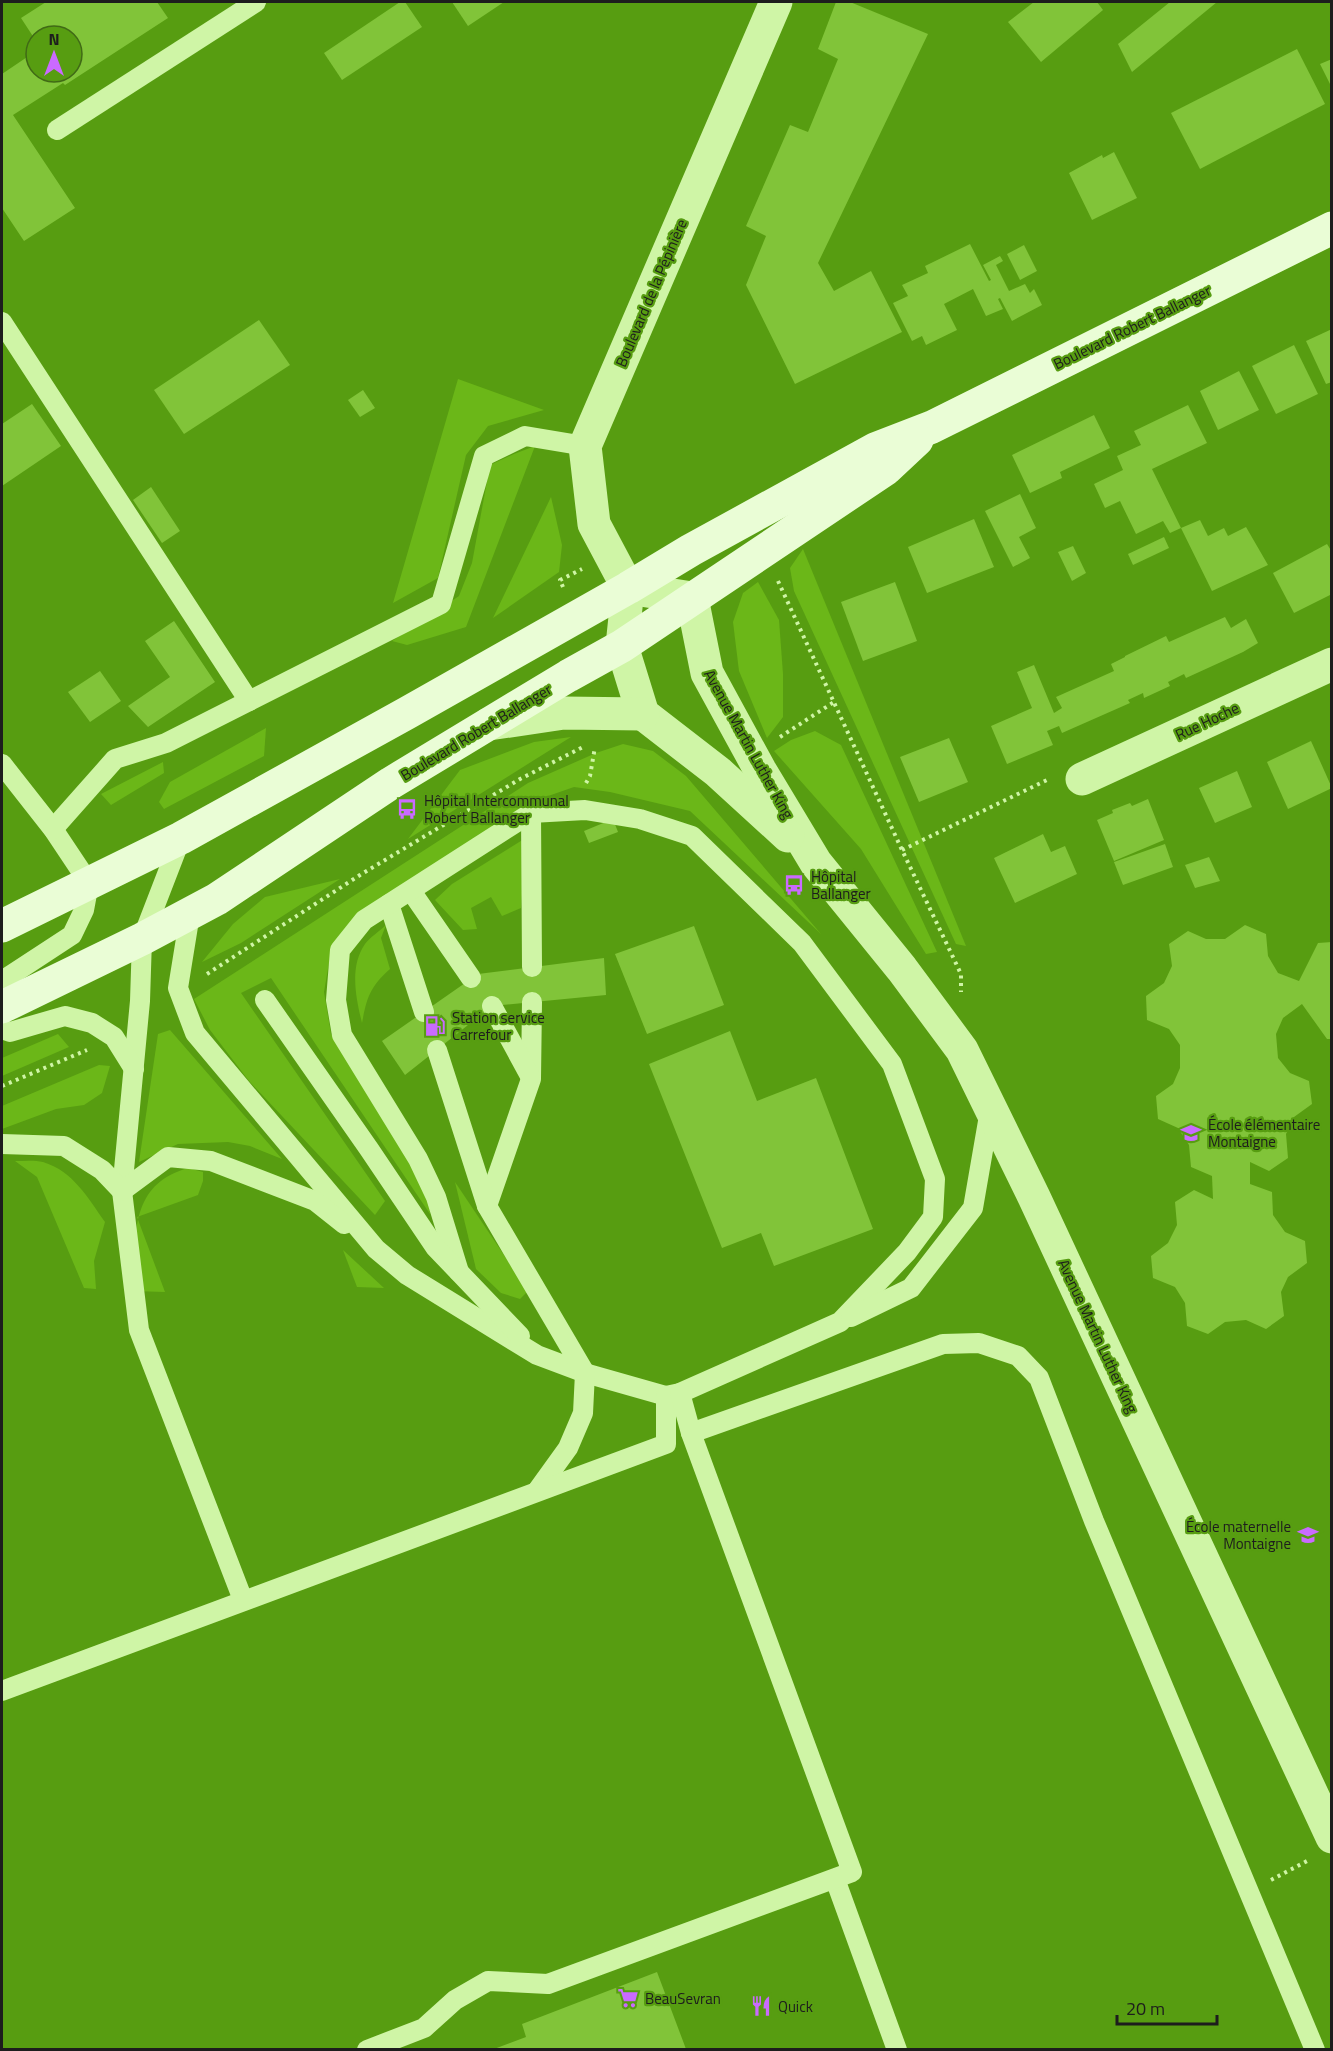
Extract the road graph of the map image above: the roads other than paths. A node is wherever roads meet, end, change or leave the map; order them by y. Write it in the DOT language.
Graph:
graph roads {
  1 [pos="256,2"];
  2 [pos="776,2"];
  3 [pos="57,130"];
  4 [pos="1332,228"];
  5 [pos="2,322"];
  6 [pos="932,427"];
  7 [pos="585,446"];
  8 [pos="628,588"];
  9 [pos="692,598"];
  10 [pos="622,646"];
  11 [pos="1332,664"];
  12 [pos="249,701"];
  13 [pos="643,714"];
  14 [pos="489,724"];
  15 [pos="2,764"];
  16 [pos="1082,779"];
  17 [pos="531,813"];
  18 [pos="53,829"];
  19 [pos="181,838"];
  20 [pos="816,863"];
  21 [pos="89,883"];
  22 [pos="411,891"];
  23 [pos="389,904"];
  24 [pos="190,914"];
  25 [pos="2,926"];
  26 [pos="142,939"];
  27 [pos="532,967"];
  28 [pos="471,978"];
  29 [pos="2,981"];
  30 [pos="265,1000"];
  31 [pos="532,1002"];
  32 [pos="492,1006"];
  33 [pos="2,1008"];
  34 [pos="424,1012"];
  35 [pos="2,1029"];
  36 [pos="436,1050"];
  37 [pos="134,1069"];
  38 [pos="531,1079"];
  39 [pos="990,1110"];
  40 [pos="2,1144"];
  41 [pos="122,1191"];
  42 [pos="487,1206"];
  43 [pos="376,1249"];
  44 [pos="459,1272"];
  45 [pos="840,1322"];
  46 [pos="537,1354"];
  47 [pos="585,1373"];
  48 [pos="673,1394"];
  49 [pos="691,1433"];
  50 [pos="537,1491"];
  51 [pos="243,1600"];
  52 [pos="2,1691"];
  53 [pos="1321,1848"];
  54 [pos="835,1879"];
  55 [pos="367,2049"];
  56 [pos="897,2049"];
  57 [pos="1316,2049"];
  1 -- 3 [label="lane"];
  2 -- 7 [label="street, Boulevard de la Pépinière"];
  4 -- 6 [label="main road, Boulevard Robert Ballanger"];
  5 -- 12 [label="lane"];
  6 -- 8 [label="main road, Boulevard Robert Ballanger"];
  6 -- 9 [label="main road, Boulevard Robert Ballanger"];
  7 -- 8 [label="street, Boulevard de la Pépinière"];
  7 -- 12 [label="lane"];
  8 -- 9 [label="street"];
  8 -- 10 [label="street"];
  8 -- 19 [label="main road, Boulevard Robert Ballanger"];
  9 -- 10 [label="main road, Boulevard Robert Ballanger"];
  9 -- 20 [label="street, Avenue Martin Luther King"];
  10 -- 13 [label="street"];
  10 -- 14 [label="main road, Boulevard Robert Ballanger"];
  11 -- 16 [label="street, Rue Hoche"];
  12 -- 18 [label="lane"];
  13 -- 14 [label="street"];
  13 -- 20 [label="street, Avenue Martin Luther King"];
  14 -- 24 [label="main road, Boulevard Robert Ballanger"];
  15 -- 18 [label="lane"];
  17 -- 22 [label="lane"];
  17 -- 27 [label="lane"];
  17 -- 45 [label="lane"];
  18 -- 21 [label="lane"];
  19 -- 21 [label="main road, Boulevard Robert Ballanger"];
  19 -- 26 [label="lane"];
  20 -- 39 [label="street, Avenue Martin Luther King"];
  21 -- 25 [label="main road, Boulevard Robert Ballanger"];
  21 -- 29 [label="lane"];
  22 -- 23 [label="lane"];
  22 -- 28 [label="lane"];
  23 -- 34 [label="lane"];
  23 -- 44 [label="lane"];
  24 -- 26 [label="main road, Boulevard Robert Ballanger"];
  24 -- 43 [label="lane"];
  26 -- 33 [label="main road, Boulevard Robert Ballanger"];
  26 -- 37 [label="lane"];
  30 -- 44 [label="lane"];
  31 -- 38 [label="lane"];
  32 -- 38 [label="lane"];
  35 -- 37 [label="lane"];
  36 -- 42 [label="lane"];
  37 -- 41 [label="lane"];
  38 -- 42 [label="lane"];
  39 -- 45 [label="lane"];
  39 -- 53 [label="street, Avenue Martin Luther King"];
  40 -- 41 [label="lane"];
  41 -- 43 [label="lane"];
  41 -- 51 [label="lane"];
  42 -- 47 [label="lane"];
  43 -- 46 [label="lane"];
  44 -- 46 [label="lane"];
  45 -- 48 [label="lane"];
  46 -- 47 [label="lane"];
  47 -- 48 [label="lane"];
  47 -- 50 [label="lane"];
  48 -- 49 [label="lane"];
  48 -- 50 [label="lane"];
  49 -- 54 [label="lane"];
  49 -- 57 [label="lane"];
  50 -- 51 [label="lane"];
  51 -- 52 [label="lane"];
  54 -- 55 [label="lane"];
  54 -- 56 [label="lane"];
}
